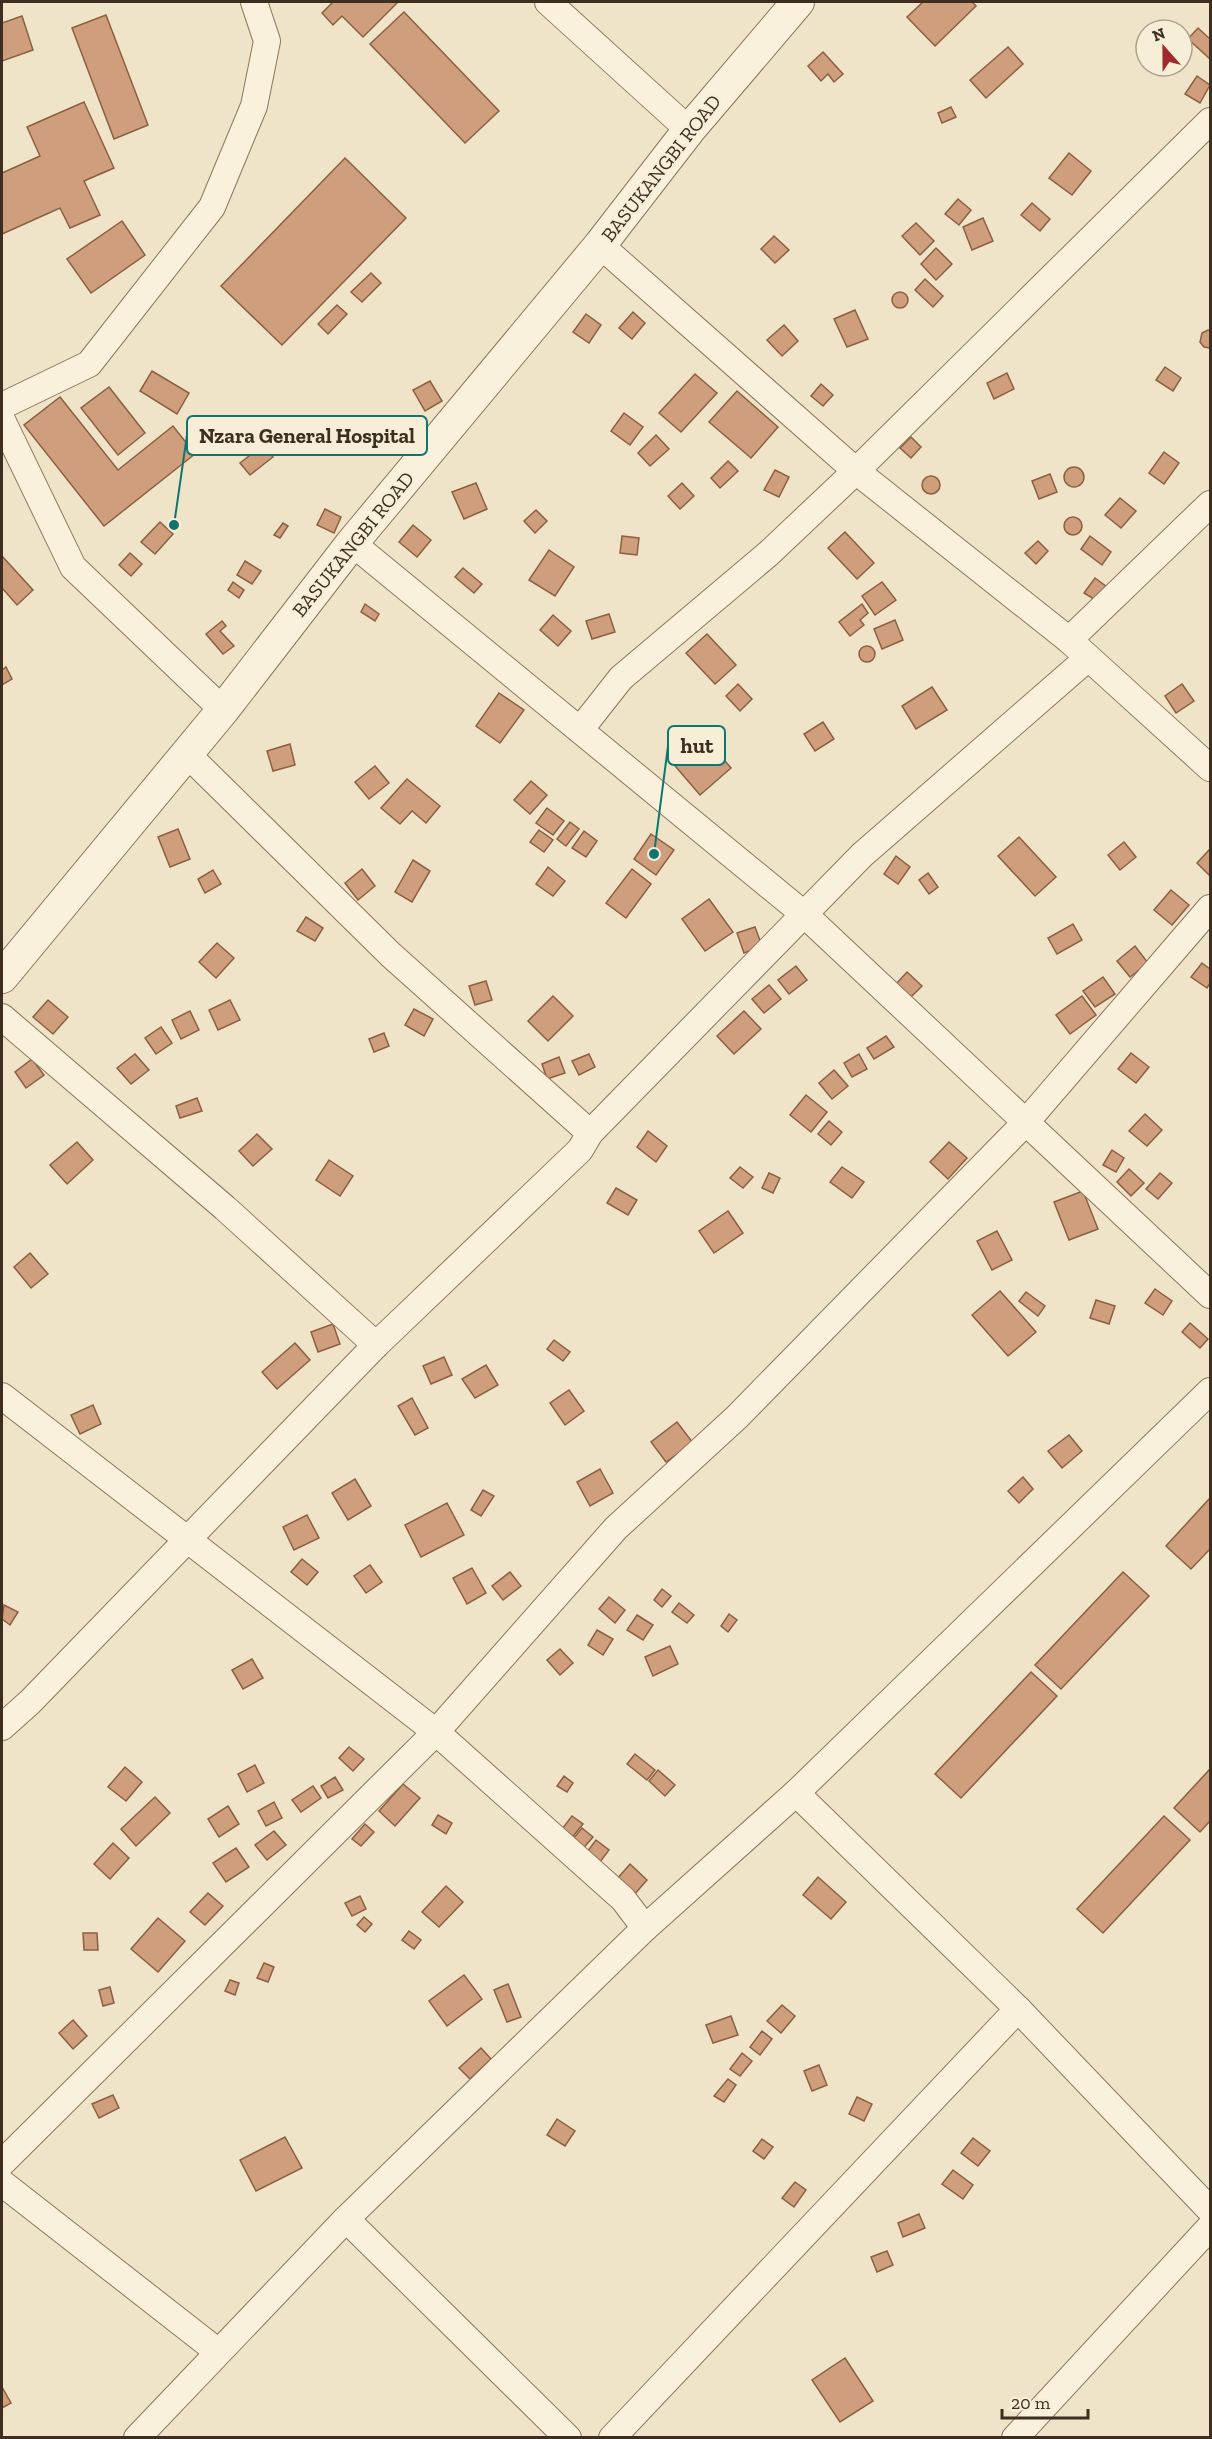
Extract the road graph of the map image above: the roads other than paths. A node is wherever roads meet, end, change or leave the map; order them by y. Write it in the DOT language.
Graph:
graph roads {
  1 [pos="254,2"];
  2 [pos="548,2"];
  3 [pos="798,2"];
  4 [pos="1210,121"];
  5 [pos="689,130"];
  6 [pos="600,245"];
  7 [pos="2,406"];
  8 [pos="2,420"];
  9 [pos="856,471"];
  10 [pos="1210,504"];
  11 [pos="352,543"];
  12 [pos="1069,640"];
  13 [pos="1088,658"];
  14 [pos="223,711"];
  15 [pos="580,730"];
  16 [pos="187,753"];
  17 [pos="1210,768"];
  18 [pos="1210,908"];
  19 [pos="805,915"];
  20 [pos="2,977"];
  21 [pos="2,1017"];
  22 [pos="1026,1122"];
  23 [pos="590,1133"];
  24 [pos="1210,1295"];
  25 [pos="376,1345"];
  26 [pos="1210,1392"];
  27 [pos="2,1396"];
  28 [pos="189,1539"];
  29 [pos="2,1727"];
  30 [pos="436,1732"];
  31 [pos="796,1793"];
  32 [pos="645,1928"];
  33 [pos="1018,2009"];
  34 [pos="2,2163"];
  35 [pos="2,2183"];
  36 [pos="1210,2210"];
  37 [pos="346,2219"];
  38 [pos="1210,2227"];
  39 [pos="217,2351"];
  40 [pos="137,2438"];
  41 [pos="568,2438"];
  42 [pos="612,2438"];
  43 [pos="1015,2438"];
  1 -- 7 [label="street"];
  2 -- 5 [label="street"];
  3 -- 5 [label="street, BASUKANGBI ROAD"];
  4 -- 9 [label="street"];
  5 -- 6 [label="street, BASUKANGBI ROAD"];
  6 -- 9 [label="street"];
  6 -- 11 [label="street, BASUKANGBI ROAD"];
  8 -- 14 [label="street"];
  9 -- 12 [label="street"];
  9 -- 15 [label="street"];
  10 -- 12 [label="street"];
  11 -- 14 [label="street, BASUKANGBI ROAD"];
  11 -- 15 [label="street"];
  12 -- 13 [label="street"];
  13 -- 17 [label="street"];
  13 -- 19 [label="street"];
  14 -- 16 [label="street, BASUKANGBI ROAD"];
  15 -- 19 [label="street"];
  16 -- 20 [label="street, BASUKANGBI ROAD"];
  16 -- 23 [label="street"];
  18 -- 22 [label="street"];
  19 -- 22 [label="street"];
  19 -- 23 [label="street"];
  21 -- 25 [label="street"];
  22 -- 24 [label="street"];
  22 -- 30 [label="street"];
  23 -- 25 [label="street"];
  25 -- 28 [label="street"];
  26 -- 31 [label="street"];
  27 -- 28 [label="street"];
  28 -- 29 [label="street"];
  28 -- 30 [label="street"];
  30 -- 32 [label="street"];
  30 -- 34 [label="street"];
  31 -- 32 [label="street"];
  31 -- 33 [label="street"];
  32 -- 37 [label="street"];
  33 -- 36 [label="street"];
  33 -- 42 [label="street"];
  35 -- 39 [label="street"];
  37 -- 39 [label="street"];
  37 -- 41 [label="street"];
  38 -- 43 [label="street"];
  39 -- 40 [label="street"];
}
